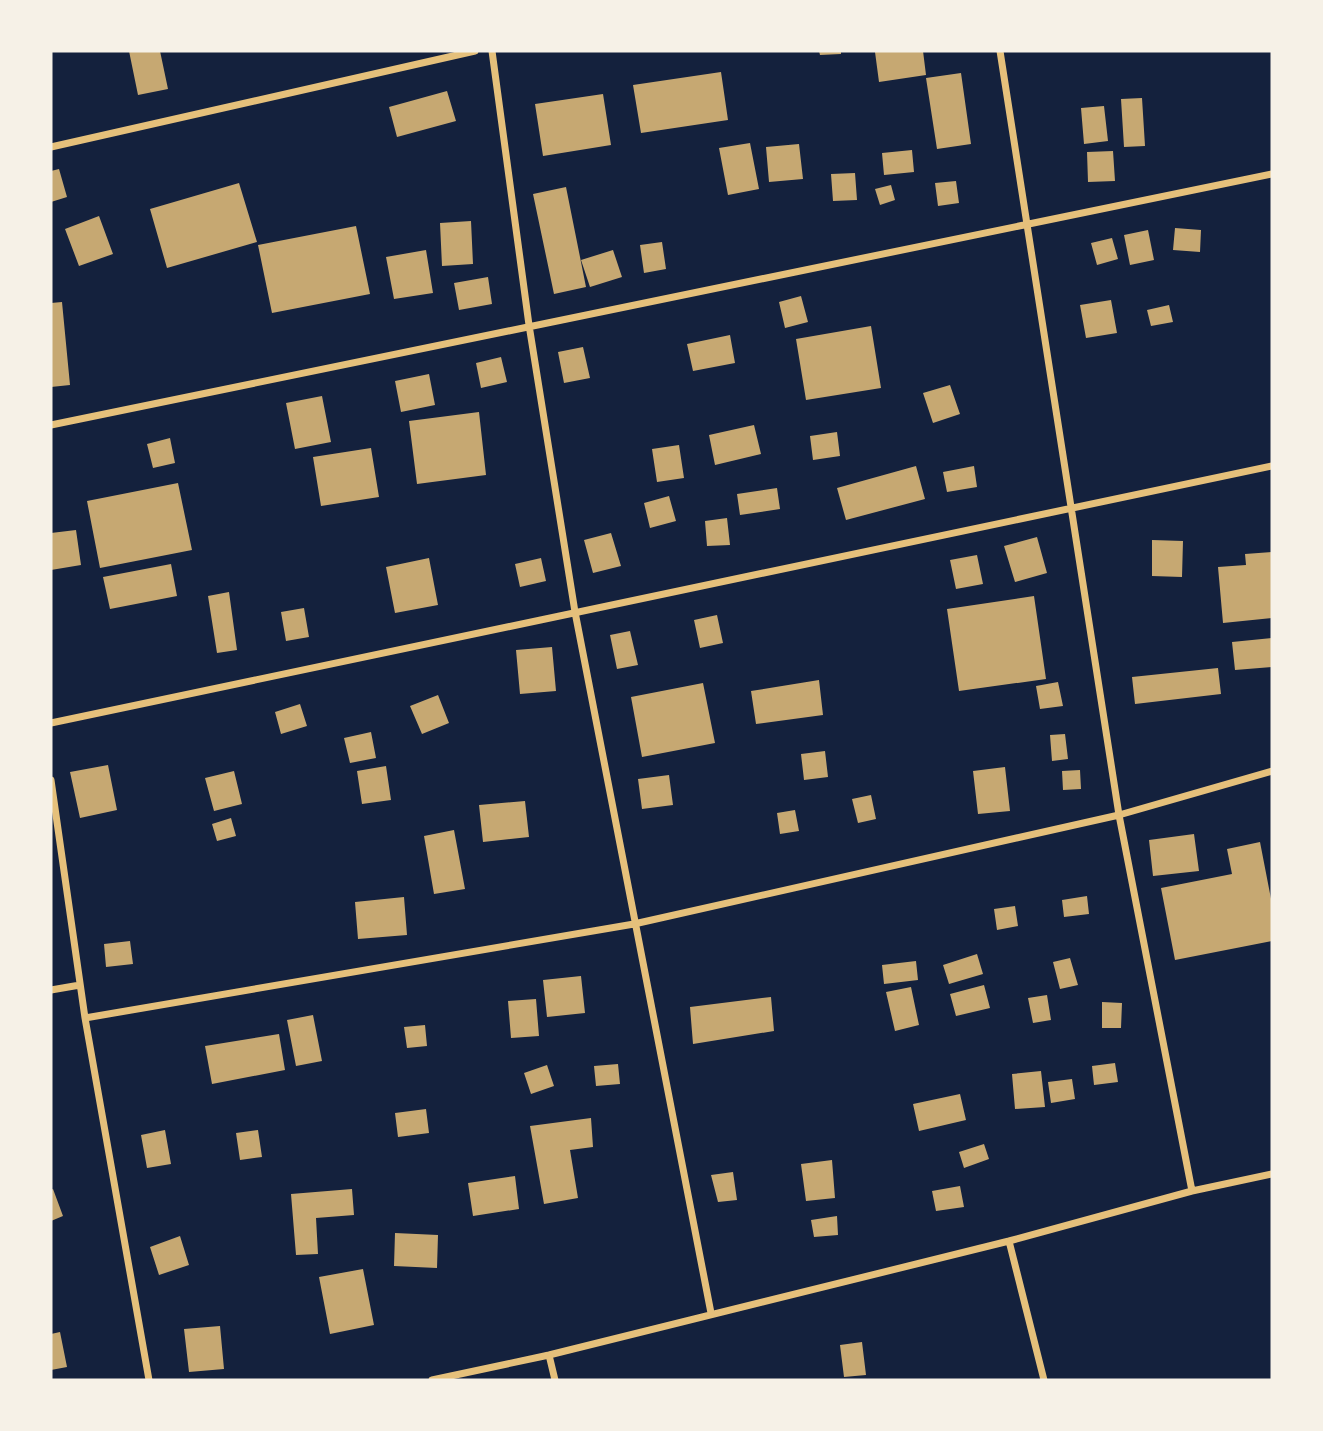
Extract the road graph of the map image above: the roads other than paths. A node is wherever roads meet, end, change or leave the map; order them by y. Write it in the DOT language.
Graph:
graph roads {
  1 [pos="475,51"];
  2 [pos="492,51"];
  3 [pos="1000,51"];
  4 [pos="51,146"];
  5 [pos="1272,174"];
  6 [pos="1030,226"];
  7 [pos="529,325"];
  8 [pos="51,425"];
  9 [pos="1272,466"];
  10 [pos="1072,507"];
  11 [pos="575,612"];
  12 [pos="51,723"];
  13 [pos="1272,771"];
  14 [pos="51,780"];
  15 [pos="1119,815"];
  16 [pos="634,924"];
  17 [pos="80,985"];
  18 [pos="51,990"];
  19 [pos="85,1018"];
  20 [pos="1272,1174"];
  21 [pos="1192,1191"];
  22 [pos="1009,1241"];
  23 [pos="711,1313"];
  24 [pos="549,1355"];
  25 [pos="149,1380"];
  26 [pos="432,1380"];
  27 [pos="555,1380"];
  28 [pos="1044,1380"];
  1 -- 4 [label="street"];
  2 -- 7 [label="street"];
  3 -- 6 [label="street"];
  5 -- 6 [label="street"];
  6 -- 7 [label="street"];
  6 -- 10 [label="street"];
  7 -- 8 [label="street"];
  7 -- 11 [label="street"];
  9 -- 10 [label="street"];
  10 -- 11 [label="street"];
  10 -- 15 [label="street"];
  11 -- 12 [label="street"];
  11 -- 16 [label="street"];
  13 -- 15 [label="street"];
  14 -- 17 [label="street"];
  15 -- 16 [label="street"];
  15 -- 21 [label="street"];
  16 -- 19 [label="street"];
  16 -- 23 [label="street"];
  17 -- 18 [label="street"];
  17 -- 19 [label="street"];
  19 -- 25 [label="street"];
  20 -- 21 [label="street"];
  21 -- 22 [label="street"];
  22 -- 23 [label="street"];
  22 -- 28 [label="street"];
  23 -- 24 [label="street"];
  24 -- 26 [label="street"];
  24 -- 27 [label="street"];
}
